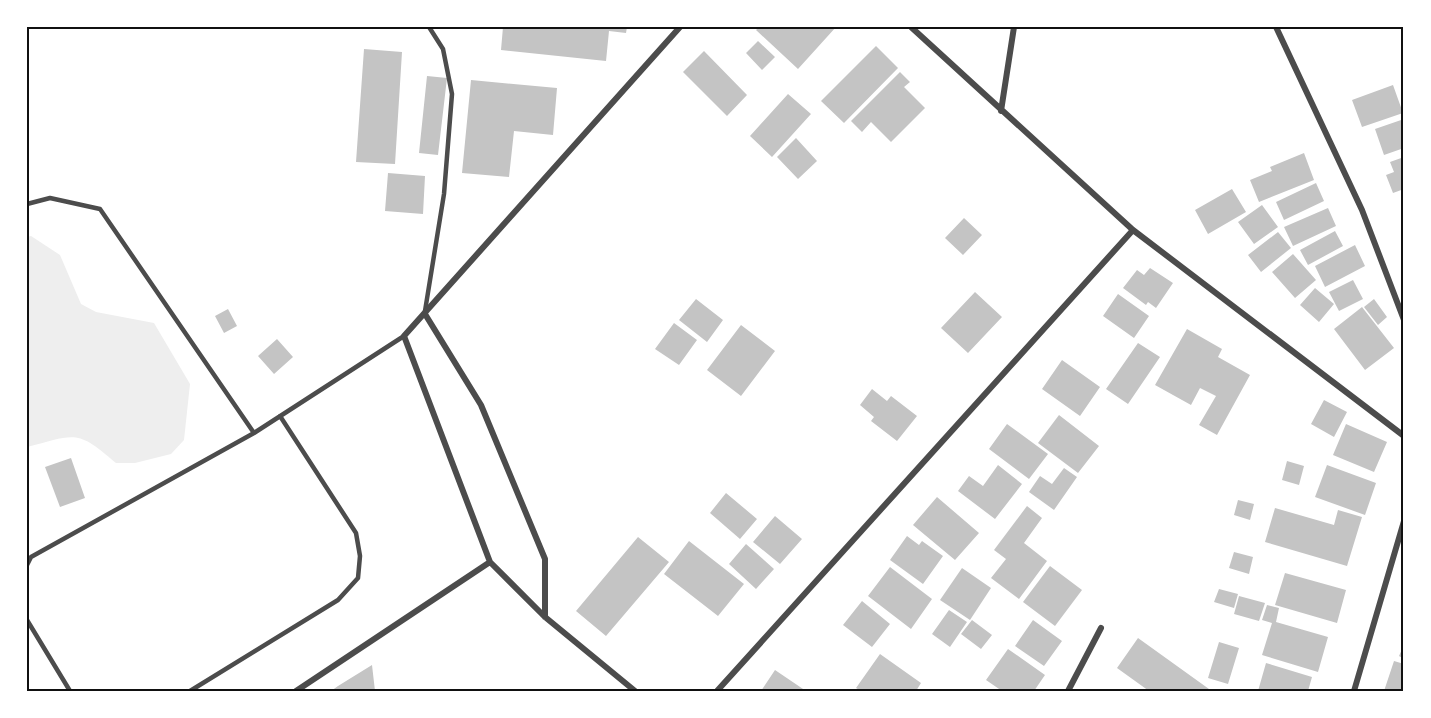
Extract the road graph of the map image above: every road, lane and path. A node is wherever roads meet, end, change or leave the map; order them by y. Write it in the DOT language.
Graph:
graph roads {
  1 [pos="429,27"];
  2 [pos="680,27"];
  3 [pos="911,27"];
  4 [pos="1014,27"];
  5 [pos="1276,27"];
  6 [pos="1002,111"];
  7 [pos="27,204"];
  8 [pos="1133,230"];
  9 [pos="425,314"];
  10 [pos="1404,320"];
  11 [pos="404,336"];
  12 [pos="280,416"];
  13 [pos="254,433"];
  14 [pos="1404,436"];
  15 [pos="1404,521"];
  16 [pos="490,562"];
  17 [pos="27,565"];
  18 [pos="545,617"];
  19 [pos="27,620"];
  20 [pos="1101,628"];
  21 [pos="70,691"];
  22 [pos="190,691"];
  23 [pos="296,691"];
  24 [pos="635,691"];
  25 [pos="717,691"];
  26 [pos="1068,691"];
  27 [pos="1354,691"];
  1 -- 9 [label="lane"];
  2 -- 9 [label="street"];
  3 -- 6 [label="street"];
  4 -- 6 [label="street"];
  5 -- 10 [label="street"];
  6 -- 8 [label="street"];
  7 -- 13 [label="lane"];
  8 -- 14 [label="street"];
  8 -- 25 [label="street"];
  9 -- 11 [label="street"];
  9 -- 18 [label="street"];
  11 -- 12 [label="lane"];
  11 -- 16 [label="street"];
  12 -- 13 [label="lane"];
  12 -- 22 [label="lane"];
  13 -- 17 [label="lane"];
  15 -- 27 [label="street"];
  16 -- 18 [label="street"];
  16 -- 23 [label="street"];
  18 -- 24 [label="street"];
  19 -- 21 [label="lane"];
  20 -- 26 [label="street"];
}
